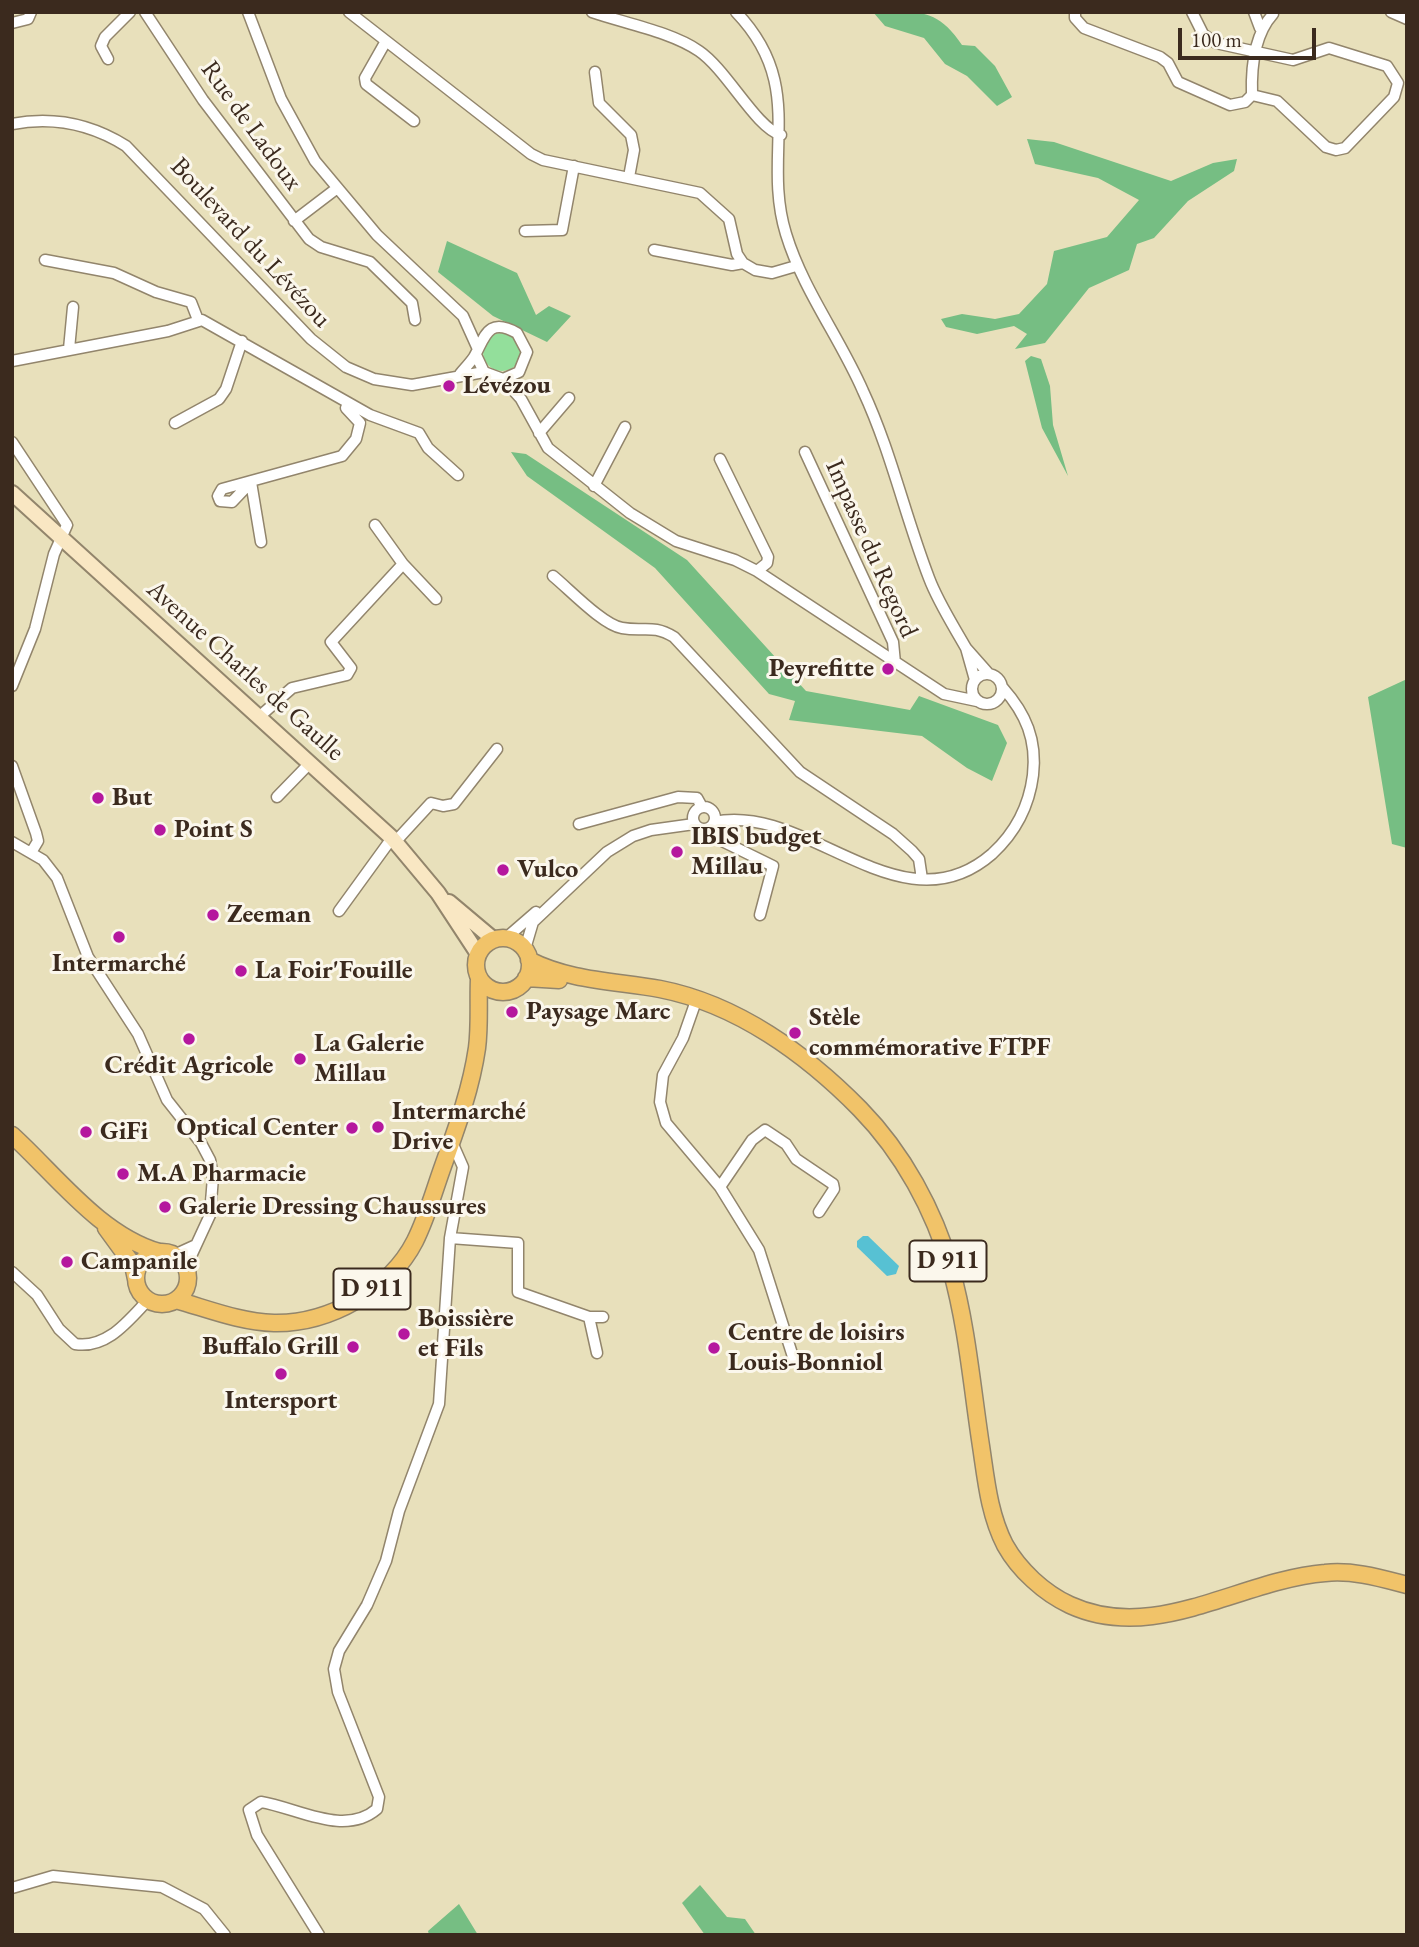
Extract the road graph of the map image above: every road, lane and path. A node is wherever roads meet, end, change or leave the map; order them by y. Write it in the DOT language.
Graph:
graph roads {
  1 [pos="31,12"];
  2 [pos="130,12"];
  3 [pos="145,12"];
  4 [pos="248,12"];
  5 [pos="349,12"];
  6 [pos="592,12"];
  7 [pos="736,12"];
  8 [pos="1075,12"];
  9 [pos="1192,12"];
  10 [pos="1254,12"];
  11 [pos="1391,12"];
  12 [pos="1271,13"];
  13 [pos="1407,19"];
  14 [pos="12,23"];
  15 [pos="1260,28"];
  16 [pos="386,41"];
  17 [pos="1256,52"];
  18 [pos="108,59"];
  19 [pos="595,72"];
  20 [pos="1252,95"];
  21 [pos="414,121"];
  22 [pos="12,124"];
  23 [pos="781,135"];
  24 [pos="574,166"];
  25 [pos="629,177"];
  26 [pos="336,189"];
  27 [pos="294,221"];
  28 [pos="525,231"];
  29 [pos="654,250"];
  30 [pos="45,260"];
  31 [pos="743,263"];
  32 [pos="796,266"];
  33 [pos="74,307"];
  34 [pos="198,320"];
  35 [pos="415,320"];
  36 [pos="469,323"];
  37 [pos="491,330"];
  38 [pos="242,341"];
  39 [pos="69,349"];
  40 [pos="476,351"];
  41 [pos="12,362"];
  42 [pos="484,372"];
  43 [pos="519,372"];
  44 [pos="460,374"];
  45 [pos="503,379"];
  46 [pos="320,388"];
  47 [pos="569,398"];
  48 [pos="521,399"];
  49 [pos="174,423"];
  50 [pos="625,427"];
  51 [pos="539,433"];
  52 [pos="12,442"];
  53 [pos="805,453"];
  54 [pos="720,459"];
  55 [pos="458,475"];
  56 [pos="594,486"];
  57 [pos="12,493"];
  58 [pos="375,525"];
  59 [pos="61,539"];
  60 [pos="261,541"];
  61 [pos="403,564"];
  62 [pos="757,571"];
  63 [pos="553,576"];
  64 [pos="436,599"];
  65 [pos="966,648"];
  66 [pos="895,663"];
  67 [pos="989,674"];
  68 [pos="973,683"];
  69 [pos="12,686"];
  70 [pos="1003,688"];
  71 [pos="955,697"];
  72 [pos="977,701"];
  73 [pos="993,703"];
  74 [pos="260,716"];
  75 [pos="1025,717"];
  76 [pos="497,749"];
  77 [pos="310,763"];
  78 [pos="12,766"];
  79 [pos="277,797"];
  80 [pos="702,807"];
  81 [pos="693,820"];
  82 [pos="712,821"];
  83 [pos="579,824"];
  84 [pos="394,839"];
  85 [pos="12,842"];
  86 [pos="32,851"];
  87 [pos="922,879"];
  88 [pos="438,892"];
  89 [pos="559,895"];
  90 [pos="339,911"];
  91 [pos="760,915"];
  92 [pos="500,939"];
  93 [pos="478,954"];
  94 [pos="527,954"];
  95 [pos="526,978"];
  96 [pos="479,979"];
  97 [pos="497,991"];
  98 [pos="696,1002"];
  99 [pos="479,1026"];
  100 [pos="12,1135"];
  101 [pos="452,1142"];
  102 [pos="720,1187"];
  103 [pos="819,1212"];
  104 [pos="102,1220"];
  105 [pos="450,1238"];
  106 [pos="196,1245"];
  107 [pos="167,1254"];
  108 [pos="12,1272"];
  109 [pos="187,1272"];
  110 [pos="136,1279"];
  111 [pos="148,1300"];
  112 [pos="176,1300"];
  113 [pos="230,1315"];
  114 [pos="589,1317"];
  115 [pos="603,1317"];
  116 [pos="597,1353"];
  117 [pos="794,1360"];
  118 [pos="1407,1585"];
  119 [pos="12,1888"];
  120 [pos="225,1935"];
  121 [pos="319,1935"];
  1 -- 14 [label="street"];
  2 -- 18 [label="street"];
  3 -- 27 [label="street, Rue de Ladoux"];
  4 -- 26 [label="street"];
  5 -- 16 [label="street"];
  6 -- 23 [label="street"];
  7 -- 23 [label="street"];
  8 -- 20 [label="street"];
  9 -- 17 [label="street"];
  10 -- 15 [label="street"];
  11 -- 13 [label="street"];
  12 -- 15 [label="street"];
  15 -- 17 [label="street"];
  16 -- 21 [label="street"];
  16 -- 24 [label="street"];
  17 -- 20 [label="street"];
  17 -- 20 [label="street"];
  19 -- 25 [label="street"];
  22 -- 44 [label="street, Boulevard du Lévézou"];
  23 -- 32 [label="street"];
  24 -- 25 [label="street"];
  24 -- 28 [label="street"];
  25 -- 31 [label="street"];
  26 -- 27 [label="street, Rue de Ladoux"];
  26 -- 36 [label="street"];
  27 -- 35 [label="street"];
  29 -- 31 [label="street"];
  30 -- 34 [label="street"];
  31 -- 32 [label="street"];
  32 -- 65 [label="street"];
  33 -- 39 [label="street"];
  34 -- 38 [label="street"];
  34 -- 39 [label="street"];
  36 -- 37 [label="street"];
  36 -- 40 [label="street"];
  37 -- 40 [label="street"];
  37 -- 43 [label="street"];
  38 -- 46 [label="street"];
  38 -- 49 [label="street"];
  39 -- 41 [label="street"];
  40 -- 42 [label="street"];
  40 -- 44 [label="street"];
  42 -- 44 [label="street, Boulevard du Lévézou"];
  42 -- 45 [label="street"];
  43 -- 45 [label="street"];
  43 -- 48 [label="street"];
  45 -- 48 [label="street"];
  46 -- 55 [label="street"];
  46 -- 60 [label="street"];
  47 -- 51 [label="street"];
  48 -- 51 [label="street"];
  50 -- 56 [label="street"];
  51 -- 56 [label="street"];
  52 -- 59 [label="street"];
  53 -- 66 [label="street, Impasse du Regord"];
  54 -- 62 [label="street"];
  56 -- 62 [label="street"];
  57 -- 59 [label="main road, Avenue Charles de Gaulle"];
  58 -- 61 [label="street"];
  59 -- 69 [label="street"];
  59 -- 74 [label="main road, Avenue Charles de Gaulle"];
  61 -- 64 [label="street"];
  61 -- 74 [label="street"];
  62 -- 66 [label="street"];
  63 -- 87 [label="street"];
  65 -- 67 [label="street"];
  65 -- 68 [label="street"];
  66 -- 71 [label="street"];
  67 -- 68 [label="street"];
  67 -- 70 [label="street"];
  68 -- 71 [label="street"];
  68 -- 72 [label="street"];
  70 -- 73 [label="street"];
  70 -- 75 [label="street"];
  71 -- 72 [label="street"];
  72 -- 73 [label="street"];
  73 -- 75 [label="street"];
  74 -- 77 [label="main road, Avenue Charles de Gaulle"];
  75 -- 87 [label="street"];
  76 -- 84 [label="street"];
  77 -- 79 [label="street"];
  77 -- 84 [label="main road, Avenue Charles de Gaulle"];
  78 -- 86 [label="street"];
  80 -- 81 [label="street"];
  80 -- 82 [label="street"];
  80 -- 83 [label="street"];
  81 -- 82 [label="street"];
  81 -- 89 [label="street"];
  82 -- 87 [label="street"];
  82 -- 91 [label="street"];
  84 -- 88 [label="main road, Avenue Charles de Gaulle"];
  84 -- 90 [label="street"];
  85 -- 86 [label="street"];
  86 -- 106 [label="street"];
  88 -- 92 [label="main road"];
  88 -- 93 [label="main road"];
  89 -- 92 [label="street"];
  89 -- 94 [label="street"];
  92 -- 93 [label="main road"];
  92 -- 94 [label="main road"];
  93 -- 96 [label="main road"];
  94 -- 95 [label="main road"];
  94 -- 98 [label="main road, D 911"];
  95 -- 97 [label="main road"];
  95 -- 98 [label="main road, D 911"];
  96 -- 97 [label="main road"];
  96 -- 99 [label="main road, D 911"];
  97 -- 99 [label="main road, D 911"];
  98 -- 102 [label="street"];
  98 -- 118 [label="main road, D 911"];
  99 -- 101 [label="main road, D 911"];
  100 -- 104 [label="main road"];
  101 -- 105 [label="street"];
  101 -- 113 [label="main road, D 911"];
  102 -- 103 [label="street"];
  102 -- 117 [label="street"];
  104 -- 107 [label="main road"];
  104 -- 110 [label="main road"];
  105 -- 114 [label="street"];
  105 -- 121 [label="street"];
  106 -- 107 [label="street"];
  106 -- 109 [label="street"];
  107 -- 109 [label="main road"];
  107 -- 110 [label="main road"];
  108 -- 111 [label="street"];
  109 -- 112 [label="main road"];
  109 -- 113 [label="main road, D 911"];
  110 -- 111 [label="main road"];
  111 -- 112 [label="main road"];
  112 -- 113 [label="main road, D 911"];
  114 -- 115 [label="street"];
  114 -- 116 [label="street"];
  119 -- 120 [label="street"];
}
